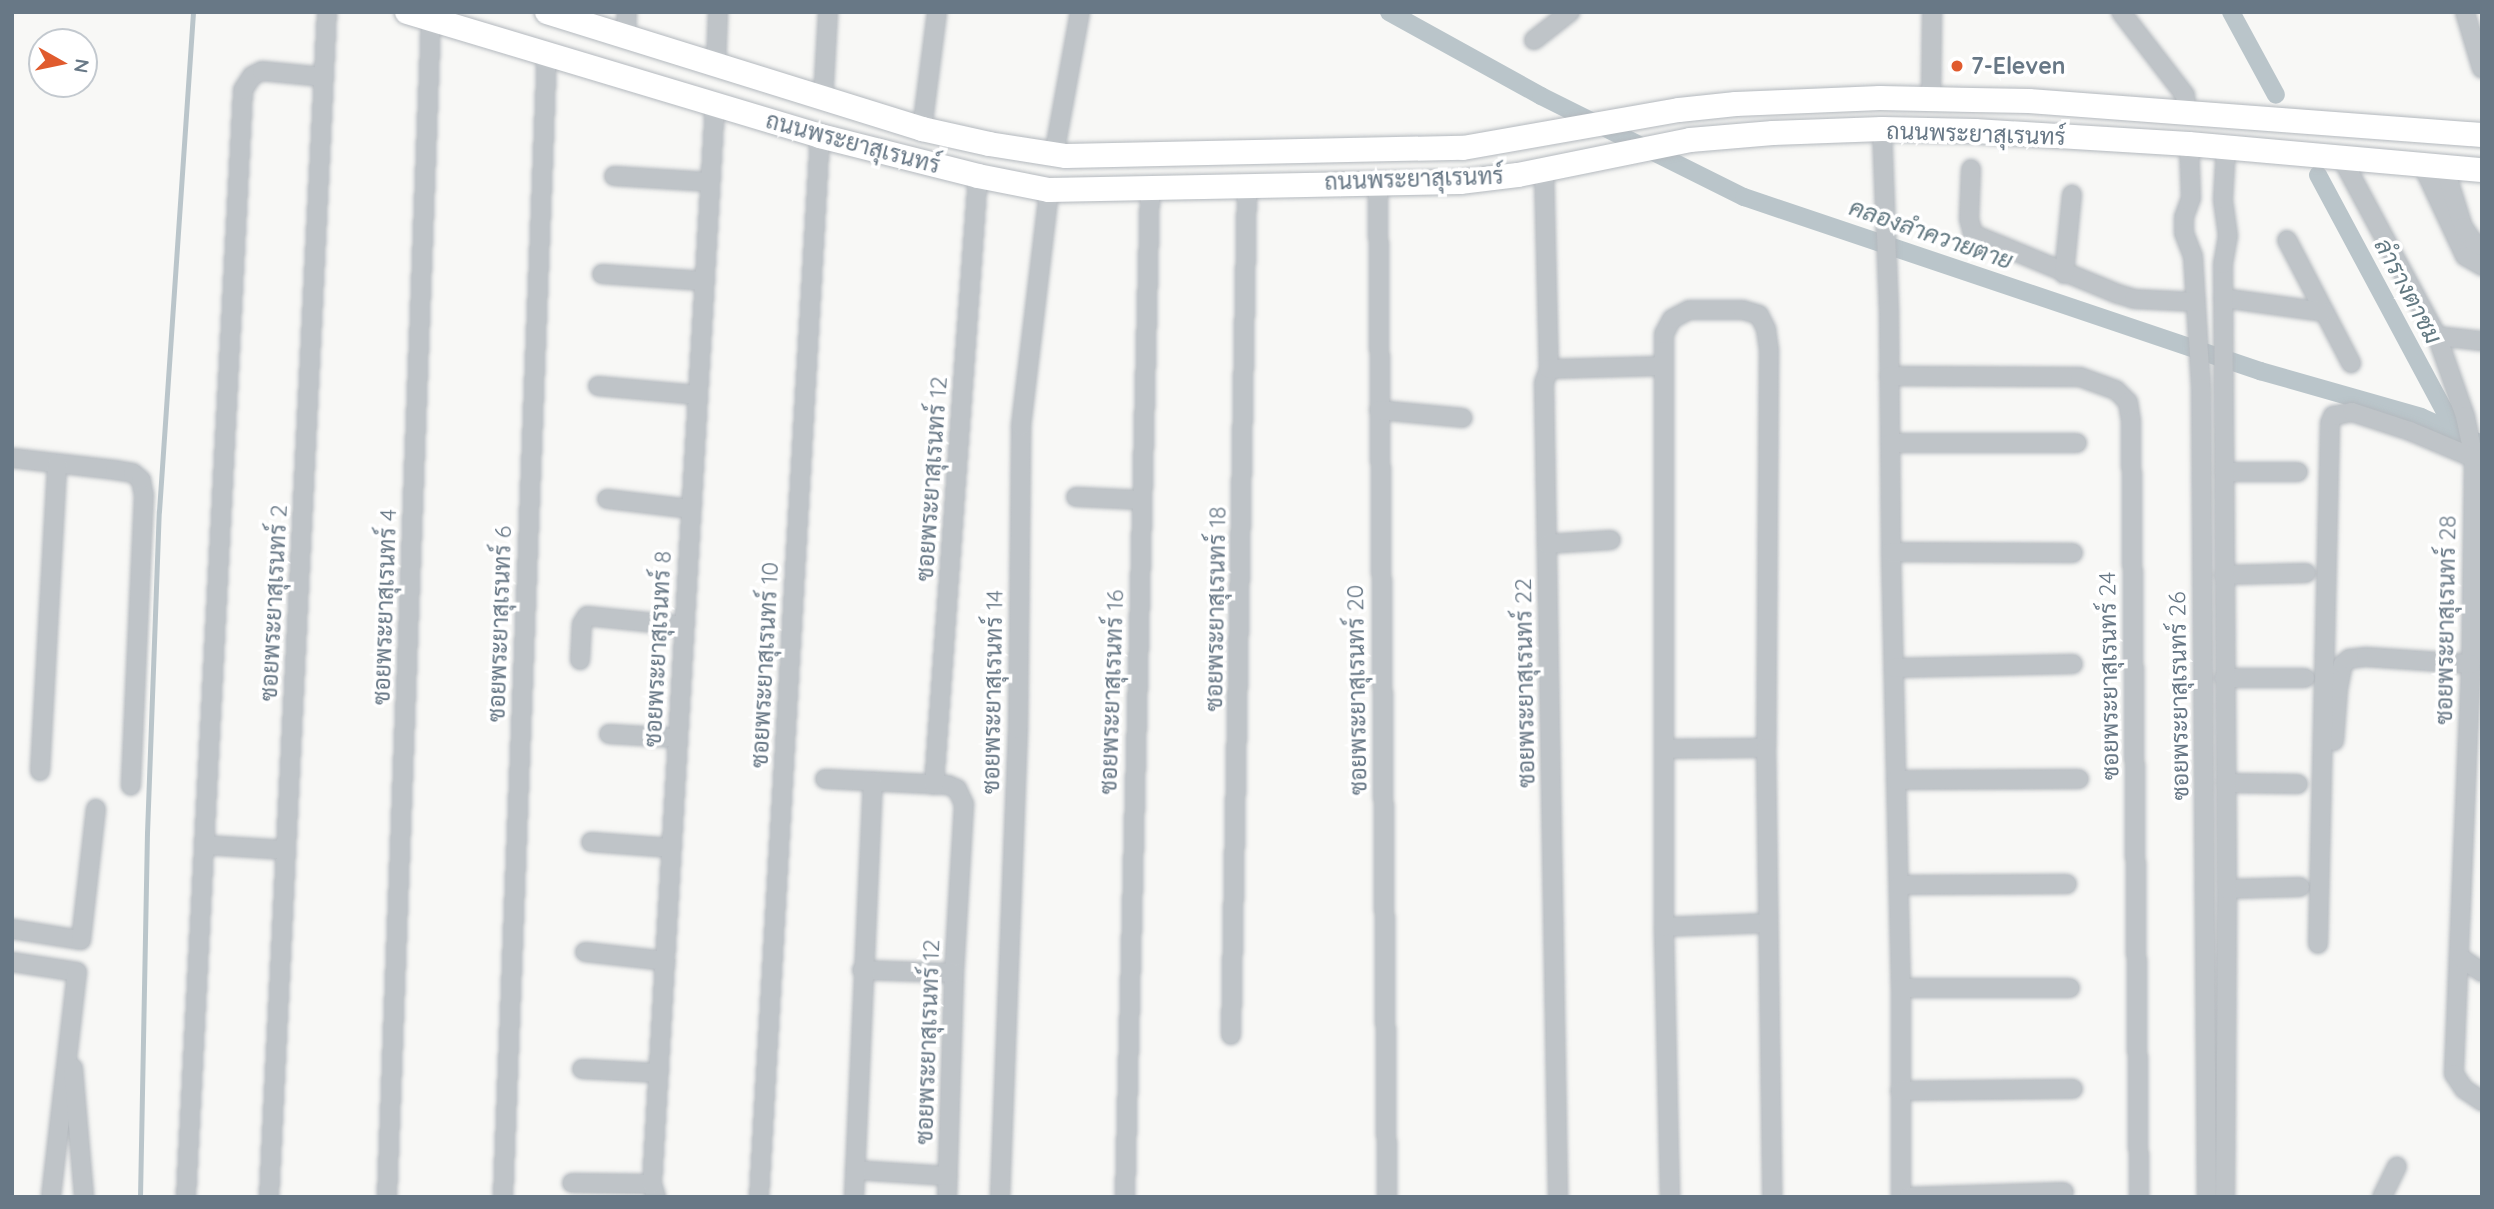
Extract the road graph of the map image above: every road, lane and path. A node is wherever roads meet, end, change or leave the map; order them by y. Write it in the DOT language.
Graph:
graph roads {
  1 [pos="327,12"];
  2 [pos="407,12"];
  3 [pos="547,12"];
  4 [pos="718,12"];
  5 [pos="828,12"];
  6 [pos="937,12"];
  7 [pos="1080,12"];
  8 [pos="1570,12"];
  9 [pos="1932,12"];
  10 [pos="2121,12"];
  11 [pos="2465,12"];
  12 [pos="431,20"];
  13 [pos="615,23"];
  14 [pos="1534,40"];
  15 [pos="547,53"];
  16 [pos="716,65"];
  17 [pos="2482,69"];
  18 [pos="324,77"];
  19 [pos="1931,99"];
  20 [pos="823,100"];
  21 [pos="715,103"];
  22 [pos="2186,111"];
  23 [pos="922,129"];
  24 [pos="1882,129"];
  25 [pos="2482,135"];
  26 [pos="820,136"];
  27 [pos="2189,144"];
  28 [pos="2226,147"];
  29 [pos="1054,155"];
  30 [pos="2342,156"];
  31 [pos="2433,165"];
  32 [pos="1549,167"];
  33 [pos="1971,169"];
  34 [pos="2482,170"];
  35 [pos="614,176"];
  36 [pos="978,176"];
  37 [pos="709,182"];
  38 [pos="1378,182"];
  39 [pos="1247,184"];
  40 [pos="1150,188"];
  41 [pos="1049,190"];
  42 [pos="2072,194"];
  43 [pos="2191,198"];
  44 [pos="2223,199"];
  45 [pos="2287,240"];
  46 [pos="2482,246"];
  47 [pos="2482,266"];
  48 [pos="602,274"];
  49 [pos="2064,274"];
  50 [pos="704,281"];
  51 [pos="2223,298"];
  52 [pos="2196,302"];
  53 [pos="2324,312"];
  54 [pos="2437,336"];
  55 [pos="2482,341"];
  56 [pos="2351,363"];
  57 [pos="1662,366"];
  58 [pos="1549,369"];
  59 [pos="1889,376"];
  60 [pos="598,386"];
  61 [pos="697,395"];
  62 [pos="1379,410"];
  63 [pos="1463,418"];
  64 [pos="1889,443"];
  65 [pos="2077,443"];
  66 [pos="2473,454"];
  67 [pos="12,458"];
  68 [pos="57,463"];
  69 [pos="2224,472"];
  70 [pos="2298,472"];
  71 [pos="1076,497"];
  72 [pos="607,499"];
  73 [pos="1142,500"];
  74 [pos="691,509"];
  75 [pos="1611,540"];
  76 [pos="2224,543"];
  77 [pos="1547,544"];
  78 [pos="2202,546"];
  79 [pos="1891,552"];
  80 [pos="2073,553"];
  81 [pos="2306,573"];
  82 [pos="2224,575"];
  83 [pos="684,626"];
  84 [pos="580,660"];
  85 [pos="2073,664"];
  86 [pos="2471,664"];
  87 [pos="1894,668"];
  88 [pos="2224,678"];
  89 [pos="2305,678"];
  90 [pos="609,734"];
  91 [pos="678,738"];
  92 [pos="2334,741"];
  93 [pos="1766,748"];
  94 [pos="1664,749"];
  95 [pos="40,771"];
  96 [pos="825,779"];
  97 [pos="2079,779"];
  98 [pos="1896,780"];
  99 [pos="873,781"];
  100 [pos="2226,783"];
  101 [pos="2298,784"];
  102 [pos="934,785"];
  103 [pos="131,786"];
  104 [pos="96,809"];
  105 [pos="2464,831"];
  106 [pos="591,842"];
  107 [pos="2482,843"];
  108 [pos="205,845"];
  109 [pos="672,848"];
  110 [pos="286,850"];
  111 [pos="2067,884"];
  112 [pos="1899,886"];
  113 [pos="2301,887"];
  114 [pos="2227,889"];
  115 [pos="1767,923"];
  116 [pos="1664,927"];
  117 [pos="12,929"];
  118 [pos="2206,935"];
  119 [pos="2227,935"];
  120 [pos="2318,944"];
  121 [pos="585,952"];
  122 [pos="2461,958"];
  123 [pos="665,961"];
  124 [pos="12,962"];
  125 [pos="862,970"];
  126 [pos="2482,972"];
  127 [pos="954,973"];
  128 [pos="1901,988"];
  129 [pos="2070,988"];
  130 [pos="69,1030"];
  131 [pos="1230,1035"];
  132 [pos="582,1069"];
  133 [pos="659,1073"];
  134 [pos="2073,1088"];
  135 [pos="1900,1091"];
  136 [pos="2482,1101"];
  137 [pos="2398,1166"];
  138 [pos="855,1170"];
  139 [pos="948,1176"];
  140 [pos="572,1183"];
  141 [pos="654,1191"];
  142 [pos="2064,1192"];
  143 [pos="51,1197"];
  144 [pos="84,1197"];
  145 [pos="186,1197"];
  146 [pos="270,1197"];
  147 [pos="387,1197"];
  148 [pos="503,1197"];
  149 [pos="760,1197"];
  150 [pos="854,1197"];
  151 [pos="947,1197"];
  152 [pos="1000,1197"];
  153 [pos="1125,1197"];
  154 [pos="1387,1197"];
  155 [pos="1558,1197"];
  156 [pos="1670,1197"];
  157 [pos="1772,1197"];
  158 [pos="1901,1197"];
  159 [pos="1909,1197"];
  160 [pos="2139,1197"];
  161 [pos="2207,1197"];
  162 [pos="2225,1197"];
  163 [pos="2382,1197"];
  1 -- 18 [label="street, ซอยพระยาสุเรนทร์ 2"];
  2 -- 12 [label="street, ถนนพระยาสุเรนทร์"];
  3 -- 13 [label="street, ถนนพระยาสุเรนทร์"];
  4 -- 16 [label="street"];
  5 -- 20 [label="street"];
  6 -- 23 [label="street"];
  7 -- 29 [label="street"];
  8 -- 14 [label="street"];
  9 -- 19 [label="street"];
  10 -- 22 [label="street"];
  11 -- 17 [label="street"];
  12 -- 15 [label="street, ถนนพระยาสุเรนทร์"];
  12 -- 147 [label="street, ซอยพระยาสุเรนทร์ 4"];
  13 -- 16 [label="street, ถนนพระยาสุเรนทร์"];
  15 -- 21 [label="street, ถนนพระยาสุเรนทร์"];
  15 -- 148 [label="street, ซอยพระยาสุเรนทร์ 6"];
  16 -- 20 [label="street, ถนนพระยาสุเรนทร์"];
  18 -- 108 [label="street"];
  18 -- 110 [label="street, ซอยพระยาสุเรนทร์ 2"];
  19 -- 22 [label="street, ถนนพระยาสุเรนทร์"];
  19 -- 29 [label="street, ถนนพระยาสุเรนทร์"];
  20 -- 23 [label="street, ถนนพระยาสุเรนทร์"];
  20 -- 26 [label="street"];
  21 -- 26 [label="street, ถนนพระยาสุเรนทร์"];
  21 -- 37 [label="street, ซอยพระยาสุเรนทร์ 8"];
  22 -- 25 [label="street, ถนนพระยาสุเรนทร์"];
  23 -- 29 [label="street, ถนนพระยาสุเรนทร์"];
  24 -- 27 [label="street, ถนนพระยาสุเรนทร์"];
  24 -- 32 [label="street, ถนนพระยาสุเรนทร์"];
  24 -- 59 [label="street"];
  26 -- 36 [label="street, ถนนพระยาสุเรนทร์"];
  26 -- 149 [label="street, ซอยพระยาสุเรนทร์ 10"];
  27 -- 28 [label="street, ถนนพระยาสุเรนทร์"];
  27 -- 43 [label="street, ซอยพระยาสุเรนทร์ 26"];
  28 -- 30 [label="street, ถนนพระยาสุเรนทร์"];
  28 -- 44 [label="street, ซอยพระยาสุเรนทร์ 26"];
  30 -- 31 [label="street, ถนนพระยาสุเรนทร์"];
  30 -- 54 [label="street, ซอยพระยาสุเรนทร์ 28"];
  31 -- 34 [label="street, ถนนพระยาสุเรนทร์"];
  31 -- 46 [label="street"];
  31 -- 47 [label="street"];
  32 -- 38 [label="street, ถนนพระยาสุเรนทร์"];
  32 -- 58 [label="street, ซอยพระยาสุเรนทร์ 22"];
  33 -- 49 [label="street"];
  35 -- 37 [label="street"];
  36 -- 41 [label="street, ถนนพระยาสุเรนทร์"];
  36 -- 102 [label="street, ซอยพระยาสุเรนทร์ 12"];
  37 -- 50 [label="street, ซอยพระยาสุเรนทร์ 8"];
  38 -- 39 [label="street, ถนนพระยาสุเรนทร์"];
  38 -- 62 [label="street, ซอยพระยาสุเรนทร์ 20"];
  39 -- 40 [label="street, ถนนพระยาสุเรนทร์"];
  39 -- 131 [label="street, ซอยพระยาสุเรนทร์ 18"];
  40 -- 41 [label="street, ถนนพระยาสุเรนทร์"];
  40 -- 73 [label="street, ซอยพระยาสุเรนทร์ 16"];
  41 -- 152 [label="street, ซอยพระยาสุเรนทร์ 14"];
  42 -- 49 [label="street"];
  43 -- 44 [label="street"];
  43 -- 52 [label="street, ซอยพระยาสุเรนทร์ 26"];
  44 -- 51 [label="street, ซอยพระยาสุเรนทร์ 26"];
  45 -- 53 [label="street"];
  48 -- 50 [label="street"];
  49 -- 52 [label="street"];
  50 -- 61 [label="street, ซอยพระยาสุเรนทร์ 8"];
  51 -- 53 [label="street"];
  51 -- 69 [label="street, ซอยพระยาสุเรนทร์ 26"];
  52 -- 78 [label="street, ซอยพระยาสุเรนทร์ 26"];
  53 -- 56 [label="street"];
  54 -- 55 [label="street"];
  54 -- 66 [label="street, ซอยพระยาสุเรนทร์ 28"];
  57 -- 58 [label="street"];
  57 -- 93 [label="street"];
  57 -- 94 [label="street"];
  58 -- 77 [label="street, ซอยพระยาสุเรนทร์ 22"];
  59 -- 64 [label="street"];
  59 -- 160 [label="street, ซอยพระยาสุเรนทร์ 24"];
  60 -- 61 [label="street"];
  61 -- 74 [label="street, ซอยพระยาสุเรนทร์ 8"];
  62 -- 63 [label="street"];
  62 -- 154 [label="street, ซอยพระยาสุเรนทร์ 20"];
  64 -- 65 [label="street"];
  64 -- 79 [label="street"];
  66 -- 86 [label="street, ซอยพระยาสุเรนทร์ 28"];
  66 -- 120 [label="street"];
  67 -- 68 [label="street"];
  68 -- 95 [label="street"];
  68 -- 103 [label="street"];
  69 -- 70 [label="street"];
  69 -- 76 [label="street, ซอยพระยาสุเรนทร์ 26"];
  71 -- 73 [label="street"];
  72 -- 74 [label="street"];
  73 -- 153 [label="street, ซอยพระยาสุเรนทร์ 16"];
  74 -- 83 [label="street, ซอยพระยาสุเรนทร์ 8"];
  75 -- 77 [label="street"];
  76 -- 78 [label="street"];
  76 -- 82 [label="street, ซอยพระยาสุเรนทร์ 26"];
  77 -- 155 [label="street, ซอยพระยาสุเรนทร์ 22"];
  78 -- 118 [label="street, ซอยพระยาสุเรนทร์ 26"];
  79 -- 80 [label="street"];
  79 -- 87 [label="street"];
  81 -- 82 [label="street"];
  82 -- 88 [label="street, ซอยพระยาสุเรนทร์ 26"];
  83 -- 84 [label="street"];
  83 -- 91 [label="street, ซอยพระยาสุเรนทร์ 8"];
  85 -- 87 [label="street"];
  86 -- 92 [label="street"];
  86 -- 105 [label="street, ซอยพระยาสุเรนทร์ 28"];
  87 -- 98 [label="street"];
  88 -- 89 [label="street"];
  88 -- 100 [label="street, ซอยพระยาสุเรนทร์ 26"];
  90 -- 91 [label="street"];
  91 -- 109 [label="street, ซอยพระยาสุเรนทร์ 8"];
  93 -- 94 [label="street"];
  93 -- 115 [label="street"];
  94 -- 116 [label="street"];
  96 -- 99 [label="street, ซอยพระยาสุเรนทร์ 12"];
  97 -- 98 [label="street"];
  98 -- 112 [label="street"];
  99 -- 102 [label="street, ซอยพระยาสุเรนทร์ 12"];
  99 -- 125 [label="street"];
  100 -- 101 [label="street"];
  100 -- 114 [label="street, ซอยพระยาสุเรนทร์ 26"];
  102 -- 127 [label="street, ซอยพระยาสุเรนทร์ 12"];
  104 -- 117 [label="street"];
  105 -- 107 [label="street"];
  105 -- 122 [label="street, ซอยพระยาสุเรนทร์ 28"];
  106 -- 109 [label="street"];
  108 -- 110 [label="street"];
  108 -- 145 [label="street"];
  109 -- 123 [label="street, ซอยพระยาสุเรนทร์ 8"];
  110 -- 146 [label="street, ซอยพระยาสุเรนทร์ 2"];
  111 -- 112 [label="street"];
  112 -- 128 [label="street"];
  113 -- 114 [label="street"];
  114 -- 119 [label="street, ซอยพระยาสุเรนทร์ 26"];
  115 -- 116 [label="street"];
  115 -- 157 [label="street"];
  116 -- 156 [label="street"];
  118 -- 119 [label="street"];
  118 -- 161 [label="street, ซอยพระยาสุเรนทร์ 26"];
  119 -- 162 [label="street, ซอยพระยาสุเรนทร์ 26"];
  121 -- 123 [label="street"];
  122 -- 126 [label="street"];
  122 -- 136 [label="street, ซอยพระยาสุเรนทร์ 28"];
  123 -- 133 [label="street, ซอยพระยาสุเรนทร์ 8"];
  124 -- 130 [label="street"];
  125 -- 127 [label="street"];
  125 -- 138 [label="street"];
  127 -- 139 [label="street, ซอยพระยาสุเรนทร์ 12"];
  128 -- 129 [label="street"];
  128 -- 135 [label="street"];
  130 -- 143 [label="street"];
  130 -- 144 [label="street"];
  132 -- 133 [label="street"];
  133 -- 141 [label="street, ซอยพระยาสุเรนทร์ 8"];
  134 -- 135 [label="street"];
  135 -- 158 [label="street"];
  137 -- 163 [label="street"];
  138 -- 139 [label="street"];
  138 -- 150 [label="street"];
  139 -- 151 [label="street, ซอยพระยาสุเรนทร์ 12"];
  140 -- 141 [label="street"];
  142 -- 159 [label="street"];
}
